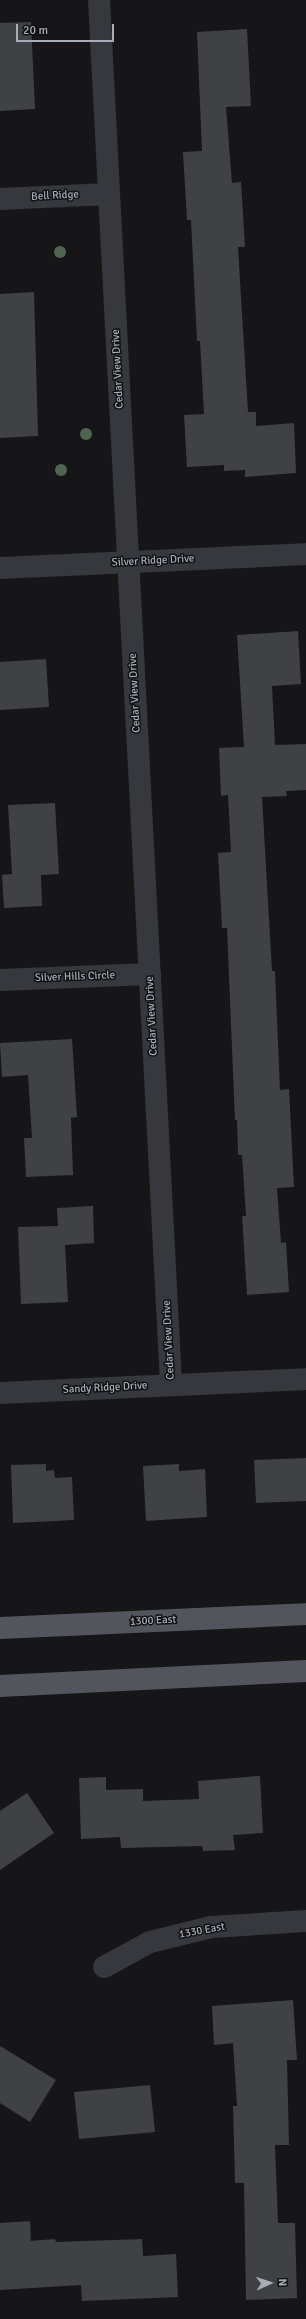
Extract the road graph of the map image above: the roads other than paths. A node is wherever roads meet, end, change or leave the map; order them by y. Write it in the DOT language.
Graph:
graph roads {
  1 [pos="99,0"];
  2 [pos="109,194"];
  3 [pos="0,199"];
  4 [pos="306,554"];
  5 [pos="128,563"];
  6 [pos="0,568"];
  7 [pos="150,974"];
  8 [pos="0,980"];
  9 [pos="306,1379"];
  10 [pos="171,1385"];
  11 [pos="0,1393"];
  12 [pos="306,1614"];
  13 [pos="0,1628"];
  14 [pos="306,1672"];
  15 [pos="0,1686"];
  16 [pos="306,1921"];
  17 [pos="104,1967"];
  1 -- 2 [label="street, Cedar View Drive"];
  2 -- 3 [label="street, Bell Ridge"];
  2 -- 5 [label="street, Cedar View Drive"];
  4 -- 5 [label="street, Silver Ridge Drive"];
  5 -- 6 [label="street, Silver Ridge Drive"];
  5 -- 7 [label="street, Cedar View Drive"];
  7 -- 8 [label="street, Silver Hills Circle"];
  7 -- 10 [label="street, Cedar View Drive"];
  9 -- 10 [label="street, Sandy Ridge Drive"];
  10 -- 11 [label="street, Sandy Ridge Drive"];
  12 -- 13 [label="main road, 1300 East"];
  14 -- 15 [label="main road"];
  16 -- 17 [label="street, 1330 East"];
}
